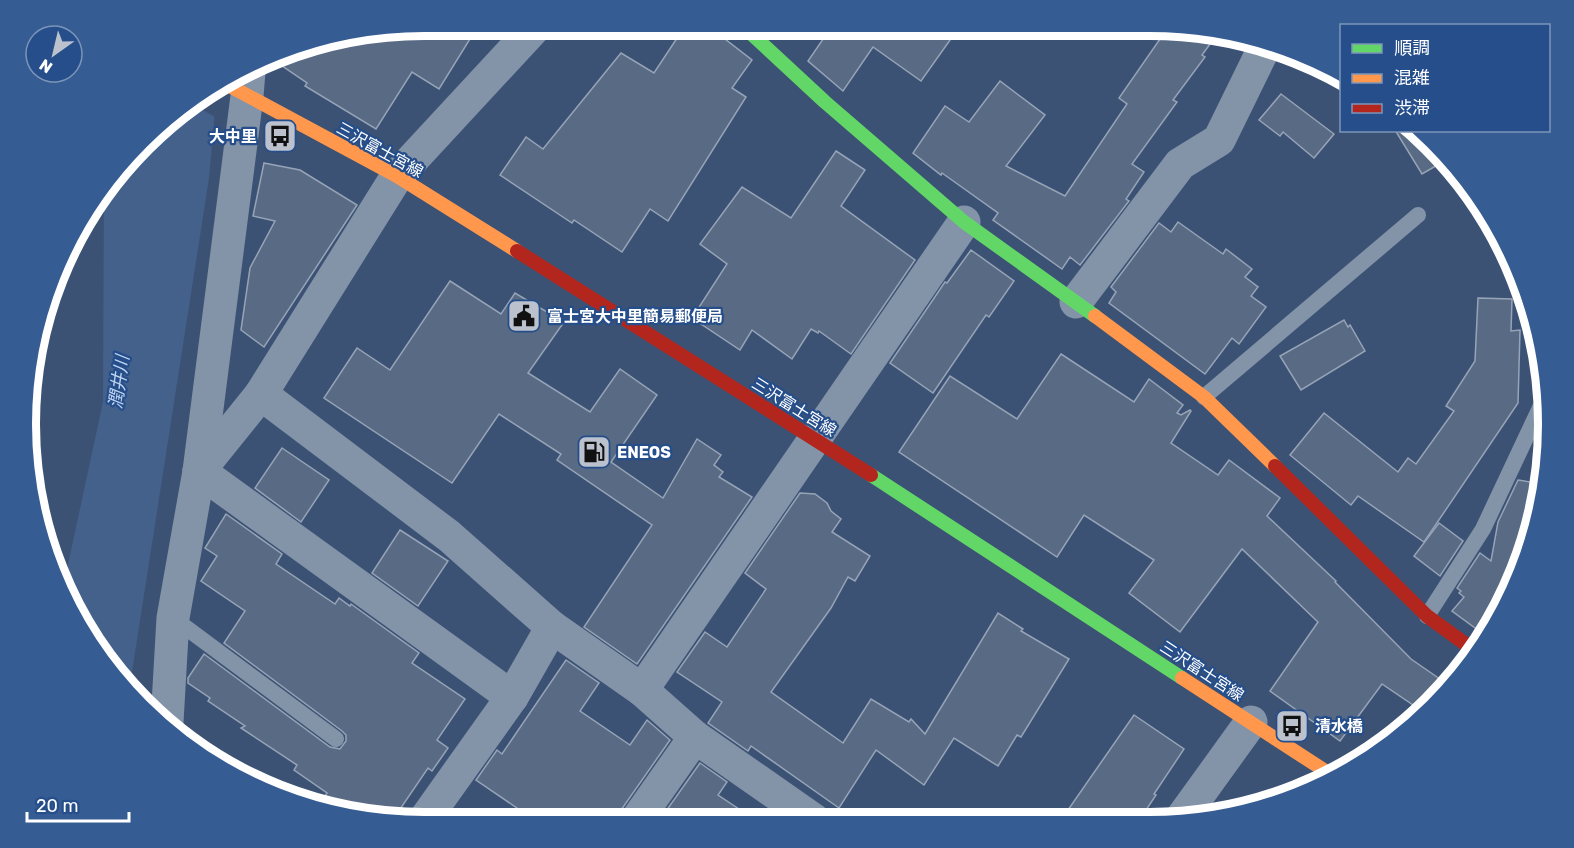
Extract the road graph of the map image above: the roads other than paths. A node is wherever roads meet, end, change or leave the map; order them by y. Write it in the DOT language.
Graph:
graph roads {
  1 [pos="527,36"];
  2 [pos="753,36"];
  3 [pos="1262,53"];
  4 [pos="238,85"];
  5 [pos="397,176"];
  6 [pos="1418,215"];
  7 [pos="964,222"];
  8 [pos="1076,302"];
  9 [pos="261,394"];
  10 [pos="1204,397"];
  11 [pos="1538,413"];
  12 [pos="815,439"];
  13 [pos="199,471"];
  14 [pos="1427,616"];
  15 [pos="173,618"];
  16 [pos="552,627"];
  17 [pos="1468,646"];
  18 [pos="642,690"];
  19 [pos="512,697"];
  20 [pos="167,715"];
  21 [pos="1251,722"];
  22 [pos="695,736"];
  23 [pos="336,739"];
  24 [pos="1325,771"];
  25 [pos="1187,810"];
  26 [pos="430,812"];
  27 [pos="642,812"];
  28 [pos="803,812"];
  1 -- 5 [label="street"];
  2 -- 7 [label="main road"];
  3 -- 8 [label="street"];
  4 -- 5 [label="main road, 三沢富士宮線"];
  4 -- 13 [label="street"];
  5 -- 9 [label="street"];
  5 -- 12 [label="main road, 三沢富士宮線"];
  6 -- 10 [label="lane"];
  7 -- 8 [label="main road"];
  7 -- 12 [label="street"];
  8 -- 10 [label="main road"];
  9 -- 13 [label="street"];
  9 -- 16 [label="street"];
  10 -- 14 [label="main road"];
  11 -- 14 [label="lane"];
  12 -- 18 [label="street"];
  12 -- 21 [label="main road, 三沢富士宮線"];
  13 -- 15 [label="street"];
  13 -- 19 [label="street"];
  14 -- 17 [label="main road"];
  15 -- 20 [label="street"];
  15 -- 23 [label="lane"];
  16 -- 18 [label="street"];
  16 -- 19 [label="street"];
  18 -- 22 [label="street"];
  19 -- 26 [label="street"];
  21 -- 24 [label="main road, 三沢富士宮線"];
  21 -- 25 [label="street"];
  22 -- 27 [label="street"];
  22 -- 28 [label="street"];
}
